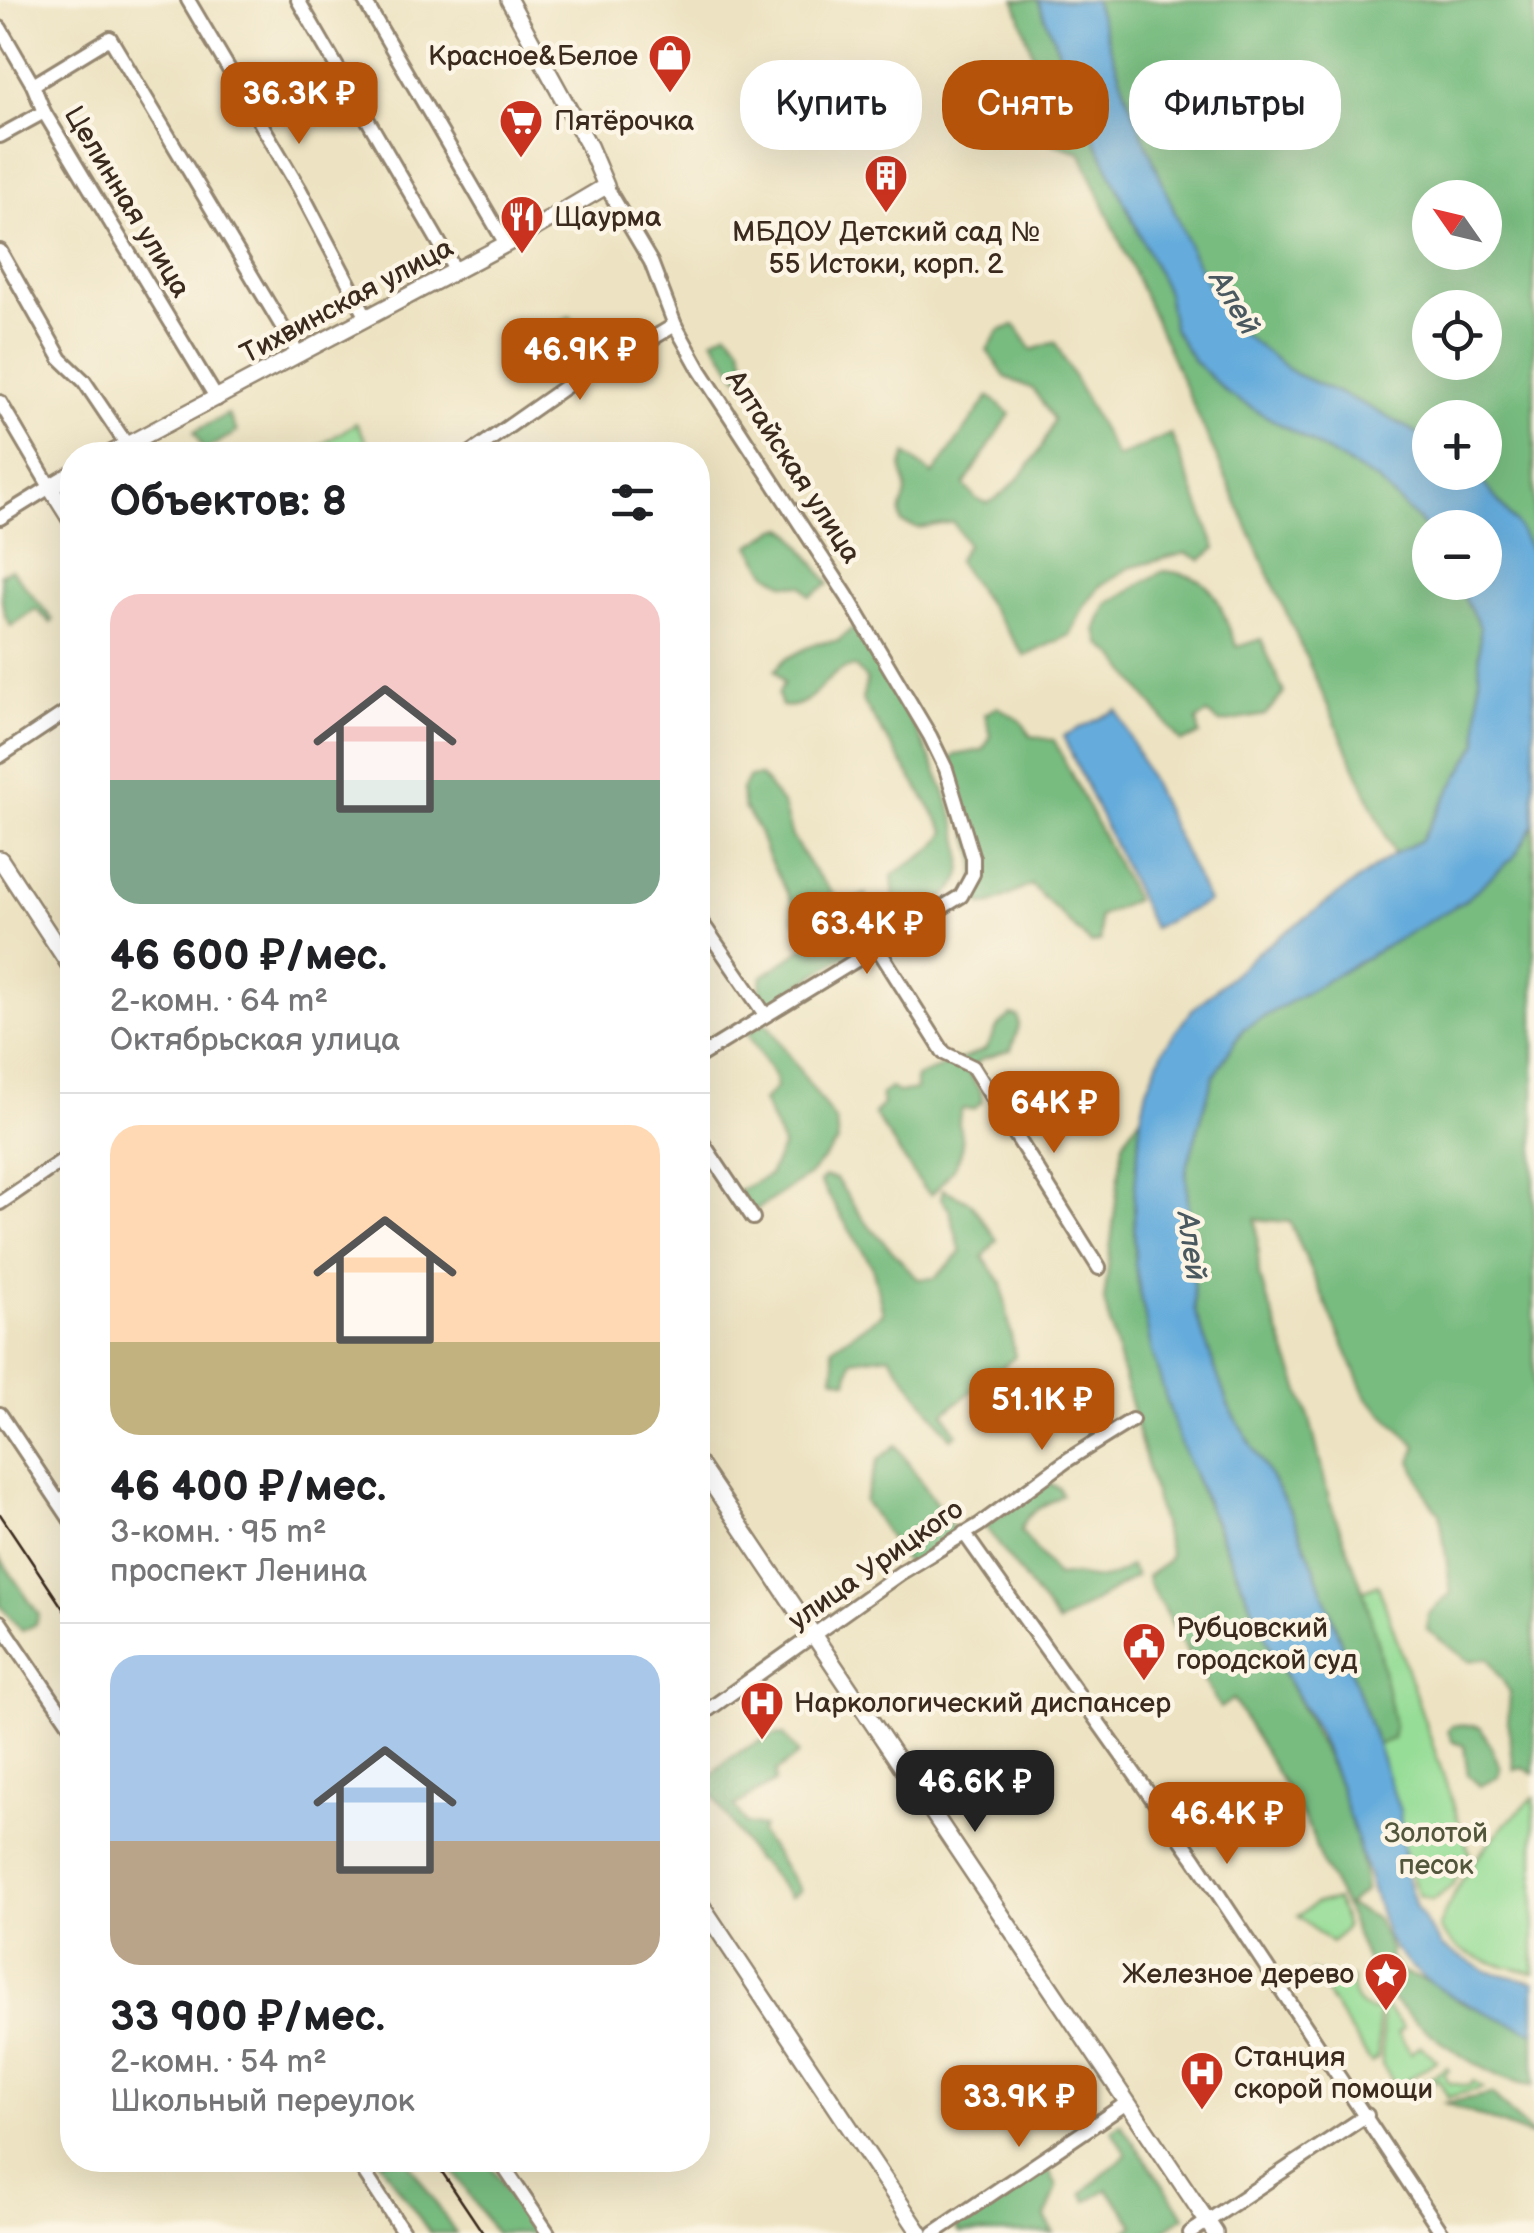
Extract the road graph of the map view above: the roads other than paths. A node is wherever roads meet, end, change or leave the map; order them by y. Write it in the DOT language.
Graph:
graph roads {
  1 [pos="188,0"];
  2 [pos="298,0"];
  3 [pos="364,0"];
  4 [pos="509,0"];
  5 [pos="0,28"];
  6 [pos="33,85"];
  7 [pos="44,112"];
  8 [pos="0,136"];
  9 [pos="606,186"];
  10 [pos="506,244"];
  11 [pos="0,251"];
  12 [pos="455,270"];
  13 [pos="367,318"];
  14 [pos="675,325"];
  15 [pos="299,355"];
  16 [pos="216,399"];
  17 [pos="0,402"];
  18 [pos="125,442"];
  19 [pos="133,442"];
  20 [pos="487,442"];
  21 [pos="60,481"];
  22 [pos="50,487"];
  23 [pos="60,503"];
  24 [pos="0,518"];
  25 [pos="60,716"];
  26 [pos="0,756"];
  27 [pos="0,859"];
  28 [pos="710,934"];
  29 [pos="877,947"];
  30 [pos="60,951"];
  31 [pos="764,1013"];
  32 [pos="710,1049"];
  33 [pos="710,1154"];
  34 [pos="60,1162"];
  35 [pos="0,1203"];
  36 [pos="753,1218"];
  37 [pos="1099,1268"];
  38 [pos="0,1414"];
  39 [pos="1132,1420"];
  40 [pos="710,1481"];
  41 [pos="59,1502"];
  42 [pos="964,1534"];
  43 [pos="0,1622"];
  44 [pos="814,1636"];
  45 [pos="710,1709"];
  46 [pos="60,1710"];
  47 [pos="710,1918"];
  48 [pos="1128,2102"];
  49 [pos="1367,2115"];
  50 [pos="364,2172"];
  51 [pos="506,2172"];
  52 [pos="1211,2227"];
  53 [pos="404,2233"];
  54 [pos="548,2233"];
  55 [pos="920,2233"];
  56 [pos="934,2233"];
  57 [pos="1190,2233"];
  58 [pos="1442,2233"];
  1 -- 13 [label="street"];
  2 -- 12 [label="street"];
  3 -- 10 [label="street"];
  4 -- 9 [label="main road, Алтайская улица"];
  5 -- 6 [label="street, Целинная улица"];
  6 -- 7 [label="street, Целинная улица"];
  6 -- 15 [label="street"];
  7 -- 8 [label="street"];
  7 -- 16 [label="street, Целинная улица"];
  9 -- 10 [label="main road, Тихвинская улица"];
  9 -- 14 [label="street, Алтайская улица"];
  10 -- 12 [label="main road, Тихвинская улица"];
  11 -- 18 [label="street"];
  12 -- 13 [label="main road, Тихвинская улица"];
  13 -- 15 [label="main road, Тихвинская улица"];
  14 -- 20 [label="street"];
  14 -- 29 [label="street, Алтайская улица"];
  15 -- 16 [label="main road, Тихвинская улица"];
  16 -- 19 [label="main road, Тихвинская улица"];
  17 -- 22 [label="street"];
  21 -- 22 [label="main road"];
  22 -- 23 [label="main road"];
  22 -- 24 [label="street"];
  25 -- 26 [label="street"];
  27 -- 30 [label="main road"];
  28 -- 31 [label="street"];
  29 -- 31 [label="street"];
  29 -- 37 [label="street"];
  31 -- 32 [label="street"];
  33 -- 36 [label="street"];
  34 -- 35 [label="street"];
  38 -- 41 [label="street"];
  39 -- 42 [label="street, улица Урицкого"];
  40 -- 44 [label="main road"];
  42 -- 44 [label="street, улица Урицкого"];
  42 -- 49 [label="street"];
  43 -- 46 [label="street"];
  44 -- 45 [label="street, улица Урицкого"];
  44 -- 48 [label="main road"];
  47 -- 55 [label="main road"];
  48 -- 52 [label="main road"];
  48 -- 56 [label="street"];
  49 -- 52 [label="street"];
  49 -- 58 [label="street"];
  50 -- 53 [label="street"];
  51 -- 54 [label="street"];
  52 -- 57 [label="street"];
}
